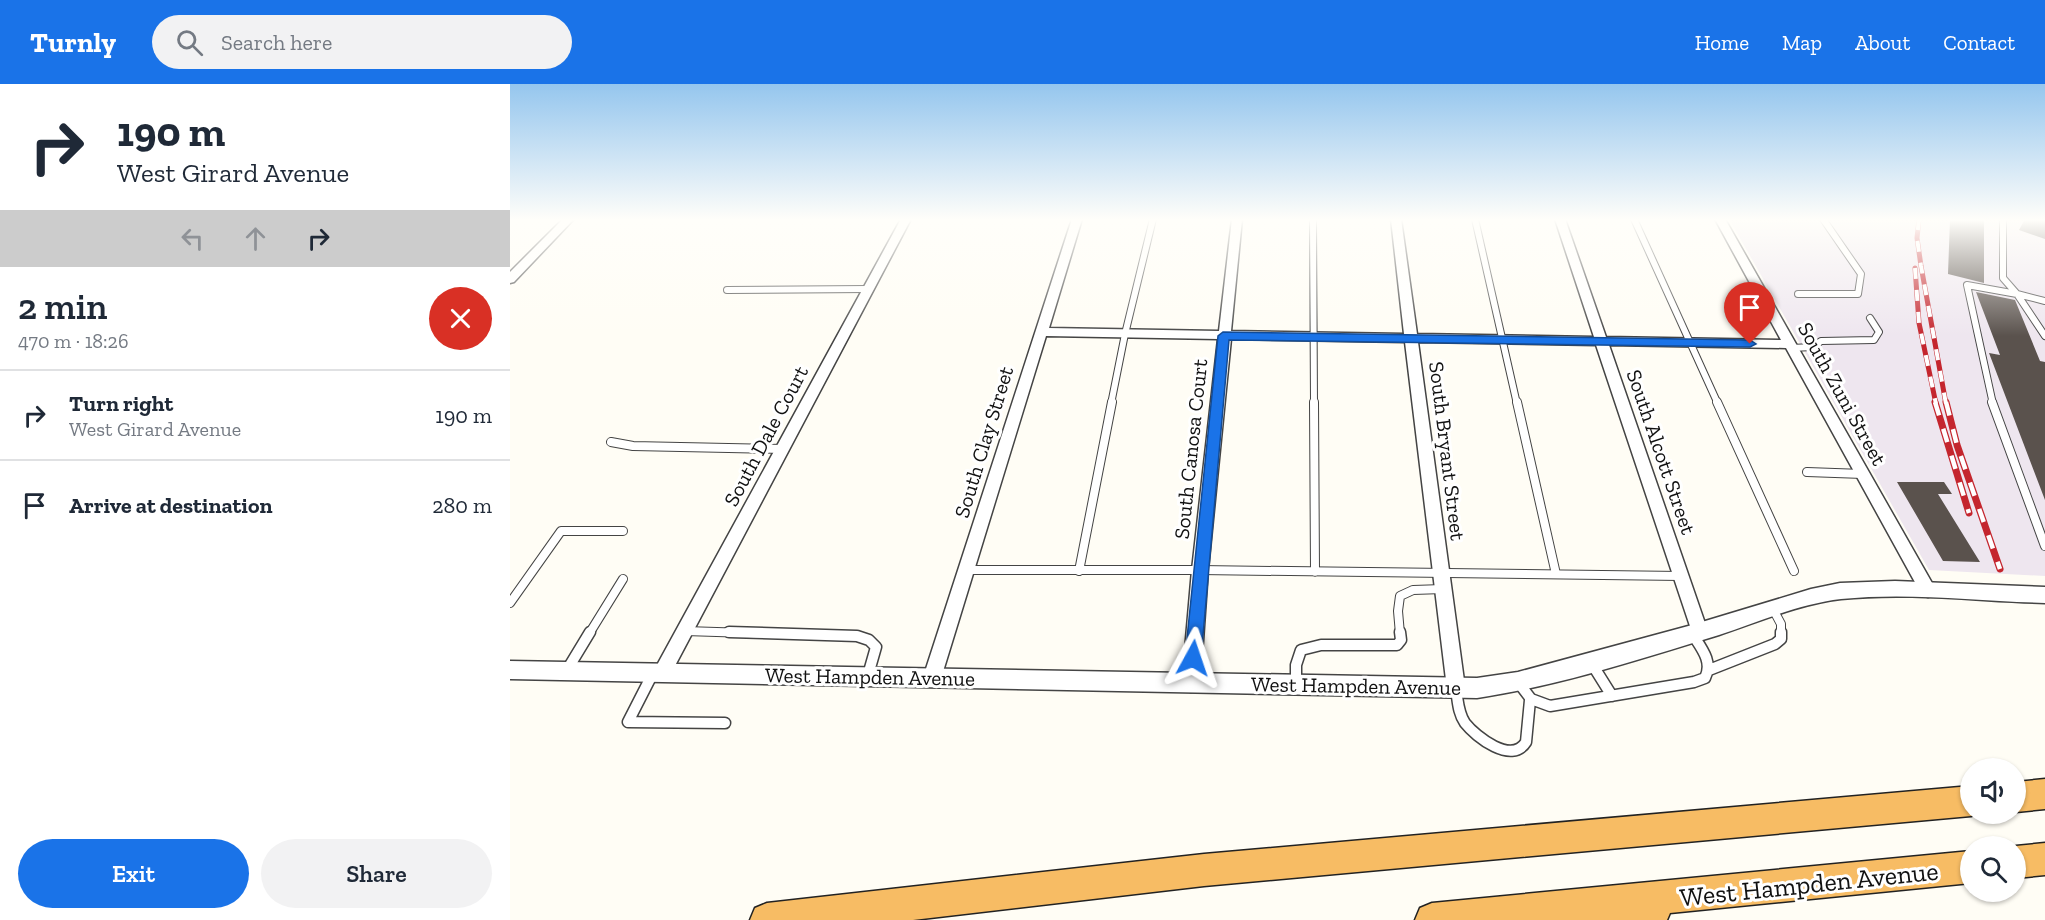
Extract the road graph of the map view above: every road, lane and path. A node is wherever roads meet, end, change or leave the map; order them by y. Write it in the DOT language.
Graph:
graph roads {
  1 [pos="531,258"];
  2 [pos="885,258"];
  3 [pos="1064,258"];
  4 [pos="1144,258"];
  5 [pos="1232,258"];
  6 [pos="1313,258"];
  7 [pos="1401,258"];
  8 [pos="1484,258"];
  9 [pos="1573,258"];
  10 [pos="1652,258"];
  11 [pos="1742,258"];
  12 [pos="1850,258"];
  13 [pos="2003,258"];
  14 [pos="510,279"];
  15 [pos="869,289"];
  16 [pos="727,290"];
  17 [pos="1798,294"];
  18 [pos="2017,294"];
  19 [pos="2045,301"];
  20 [pos="1870,318"];
  21 [pos="1040,332"];
  22 [pos="1125,334"];
  23 [pos="1223,336"];
  24 [pos="2045,336"];
  25 [pos="1314,337"];
  26 [pos="1412,337"];
  27 [pos="1502,339"];
  28 [pos="1601,341"];
  29 [pos="1692,343"];
  30 [pos="1790,346"];
  31 [pos="611,442"];
  32 [pos="782,449"];
  33 [pos="1807,472"];
  34 [pos="1863,474"];
  35 [pos="623,531"];
  36 [pos="2045,546"];
  37 [pos="965,570"];
  38 [pos="1200,570"];
  39 [pos="1079,571"];
  40 [pos="1794,571"];
  41 [pos="1315,572"];
  42 [pos="1411,573"];
  43 [pos="1441,573"];
  44 [pos="1556,574"];
  45 [pos="1681,576"];
  46 [pos="623,579"];
  47 [pos="1413,589"];
  48 [pos="1443,589"];
  49 [pos="1928,590"];
  50 [pos="2045,595"];
  51 [pos="510,603"];
  52 [pos="1773,609"];
  53 [pos="685,631"];
  54 [pos="1696,633"];
  55 [pos="1592,663"];
  56 [pos="510,670"];
  57 [pos="1709,670"];
  58 [pos="566,671"];
  59 [pos="657,673"];
  60 [pos="867,677"];
  61 [pos="932,678"];
  62 [pos="1518,682"];
  63 [pos="1191,684"];
  64 [pos="1296,686"];
  65 [pos="1456,688"];
  66 [pos="1612,696"];
  67 [pos="1530,700"];
  68 [pos="725,723"];
  69 [pos="2045,794"];
  70 [pos="2026,796"];
  71 [pos="1960,802"];
  72 [pos="2045,859"];
  73 [pos="2026,861"];
  74 [pos="1960,868"];
  75 [pos="1814,883"];
  76 [pos="767,920"];
  77 [pos="1432,920"];
  78 [pos="1614,920"];
  1 -- 14 [label="street"];
  2 -- 15 [label="street, South Dale Court"];
  3 -- 21 [label="street, South Clay Street"];
  4 -- 22 [label="lane"];
  5 -- 23 [label="street, South Canosa Court"];
  6 -- 25 [label="lane"];
  7 -- 26 [label="street, South Bryant Street"];
  8 -- 27 [label="lane"];
  9 -- 28 [label="street, South Alcott Street"];
  10 -- 29 [label="lane"];
  11 -- 30 [label="street, South Zuni Street"];
  12 -- 17 [label="lane"];
  13 -- 18 [label="lane"];
  15 -- 16 [label="lane"];
  15 -- 32 [label="street, South Dale Court"];
  18 -- 19 [label="lane"];
  18 -- 24 [label="lane"];
  18 -- 36 [label="lane"];
  20 -- 30 [label="lane"];
  21 -- 22 [label="street"];
  21 -- 37 [label="street, South Clay Street"];
  22 -- 23 [label="street"];
  22 -- 39 [label="lane"];
  23 -- 25 [label="street"];
  23 -- 38 [label="street, South Canosa Court"];
  25 -- 26 [label="street"];
  25 -- 41 [label="lane"];
  26 -- 27 [label="street"];
  26 -- 43 [label="street, South Bryant Street"];
  27 -- 28 [label="street"];
  27 -- 44 [label="lane"];
  28 -- 29 [label="street"];
  28 -- 45 [label="street, South Alcott Street"];
  29 -- 30 [label="street"];
  29 -- 40 [label="lane"];
  30 -- 34 [label="street, South Zuni Street"];
  31 -- 32 [label="lane"];
  32 -- 53 [label="street, South Dale Court"];
  33 -- 34 [label="lane"];
  34 -- 49 [label="street, South Zuni Street"];
  35 -- 51 [label="lane"];
  37 -- 39 [label="lane"];
  37 -- 61 [label="street, South Clay Street"];
  38 -- 39 [label="lane"];
  38 -- 41 [label="lane"];
  38 -- 63 [label="street, South Canosa Court"];
  41 -- 42 [label="lane"];
  42 -- 43 [label="lane"];
  42 -- 47 [label="lane"];
  43 -- 44 [label="lane"];
  43 -- 48 [label="street, South Bryant Street"];
  44 -- 45 [label="lane"];
  45 -- 54 [label="street, South Alcott Street"];
  46 -- 58 [label="lane"];
  47 -- 48 [label="lane"];
  47 -- 64 [label="lane"];
  48 -- 65 [label="street, South Bryant Street"];
  49 -- 50 [label="street, West Hampden Avenue"];
  49 -- 52 [label="street, West Hampden Avenue"];
  52 -- 54 [label="street, West Hampden Avenue"];
  52 -- 57 [label="lane"];
  53 -- 59 [label="street, South Dale Court"];
  53 -- 60 [label="lane"];
  54 -- 55 [label="street, West Hampden Avenue"];
  54 -- 57 [label="lane"];
  55 -- 62 [label="street, West Hampden Avenue"];
  55 -- 66 [label="lane"];
  56 -- 58 [label="street, West Hampden Avenue"];
  57 -- 66 [label="lane"];
  58 -- 59 [label="street, West Hampden Avenue"];
  59 -- 60 [label="street, West Hampden Avenue"];
  59 -- 68 [label="lane"];
  60 -- 61 [label="street, West Hampden Avenue"];
  61 -- 63 [label="street, West Hampden Avenue"];
  62 -- 65 [label="street, West Hampden Avenue"];
  62 -- 67 [label="lane"];
  63 -- 64 [label="street, West Hampden Avenue"];
  64 -- 65 [label="street, West Hampden Avenue"];
  65 -- 67 [label="lane"];
  66 -- 67 [label="lane"];
  69 -- 70 [label="highway"];
  71 -- 76 [label="highway"];
  72 -- 73 [label="highway"];
  74 -- 75 [label="highway, West Hampden Avenue"];
  75 -- 77 [label="highway, West Hampden Avenue"];
  75 -- 78 [label="highway"];
}
